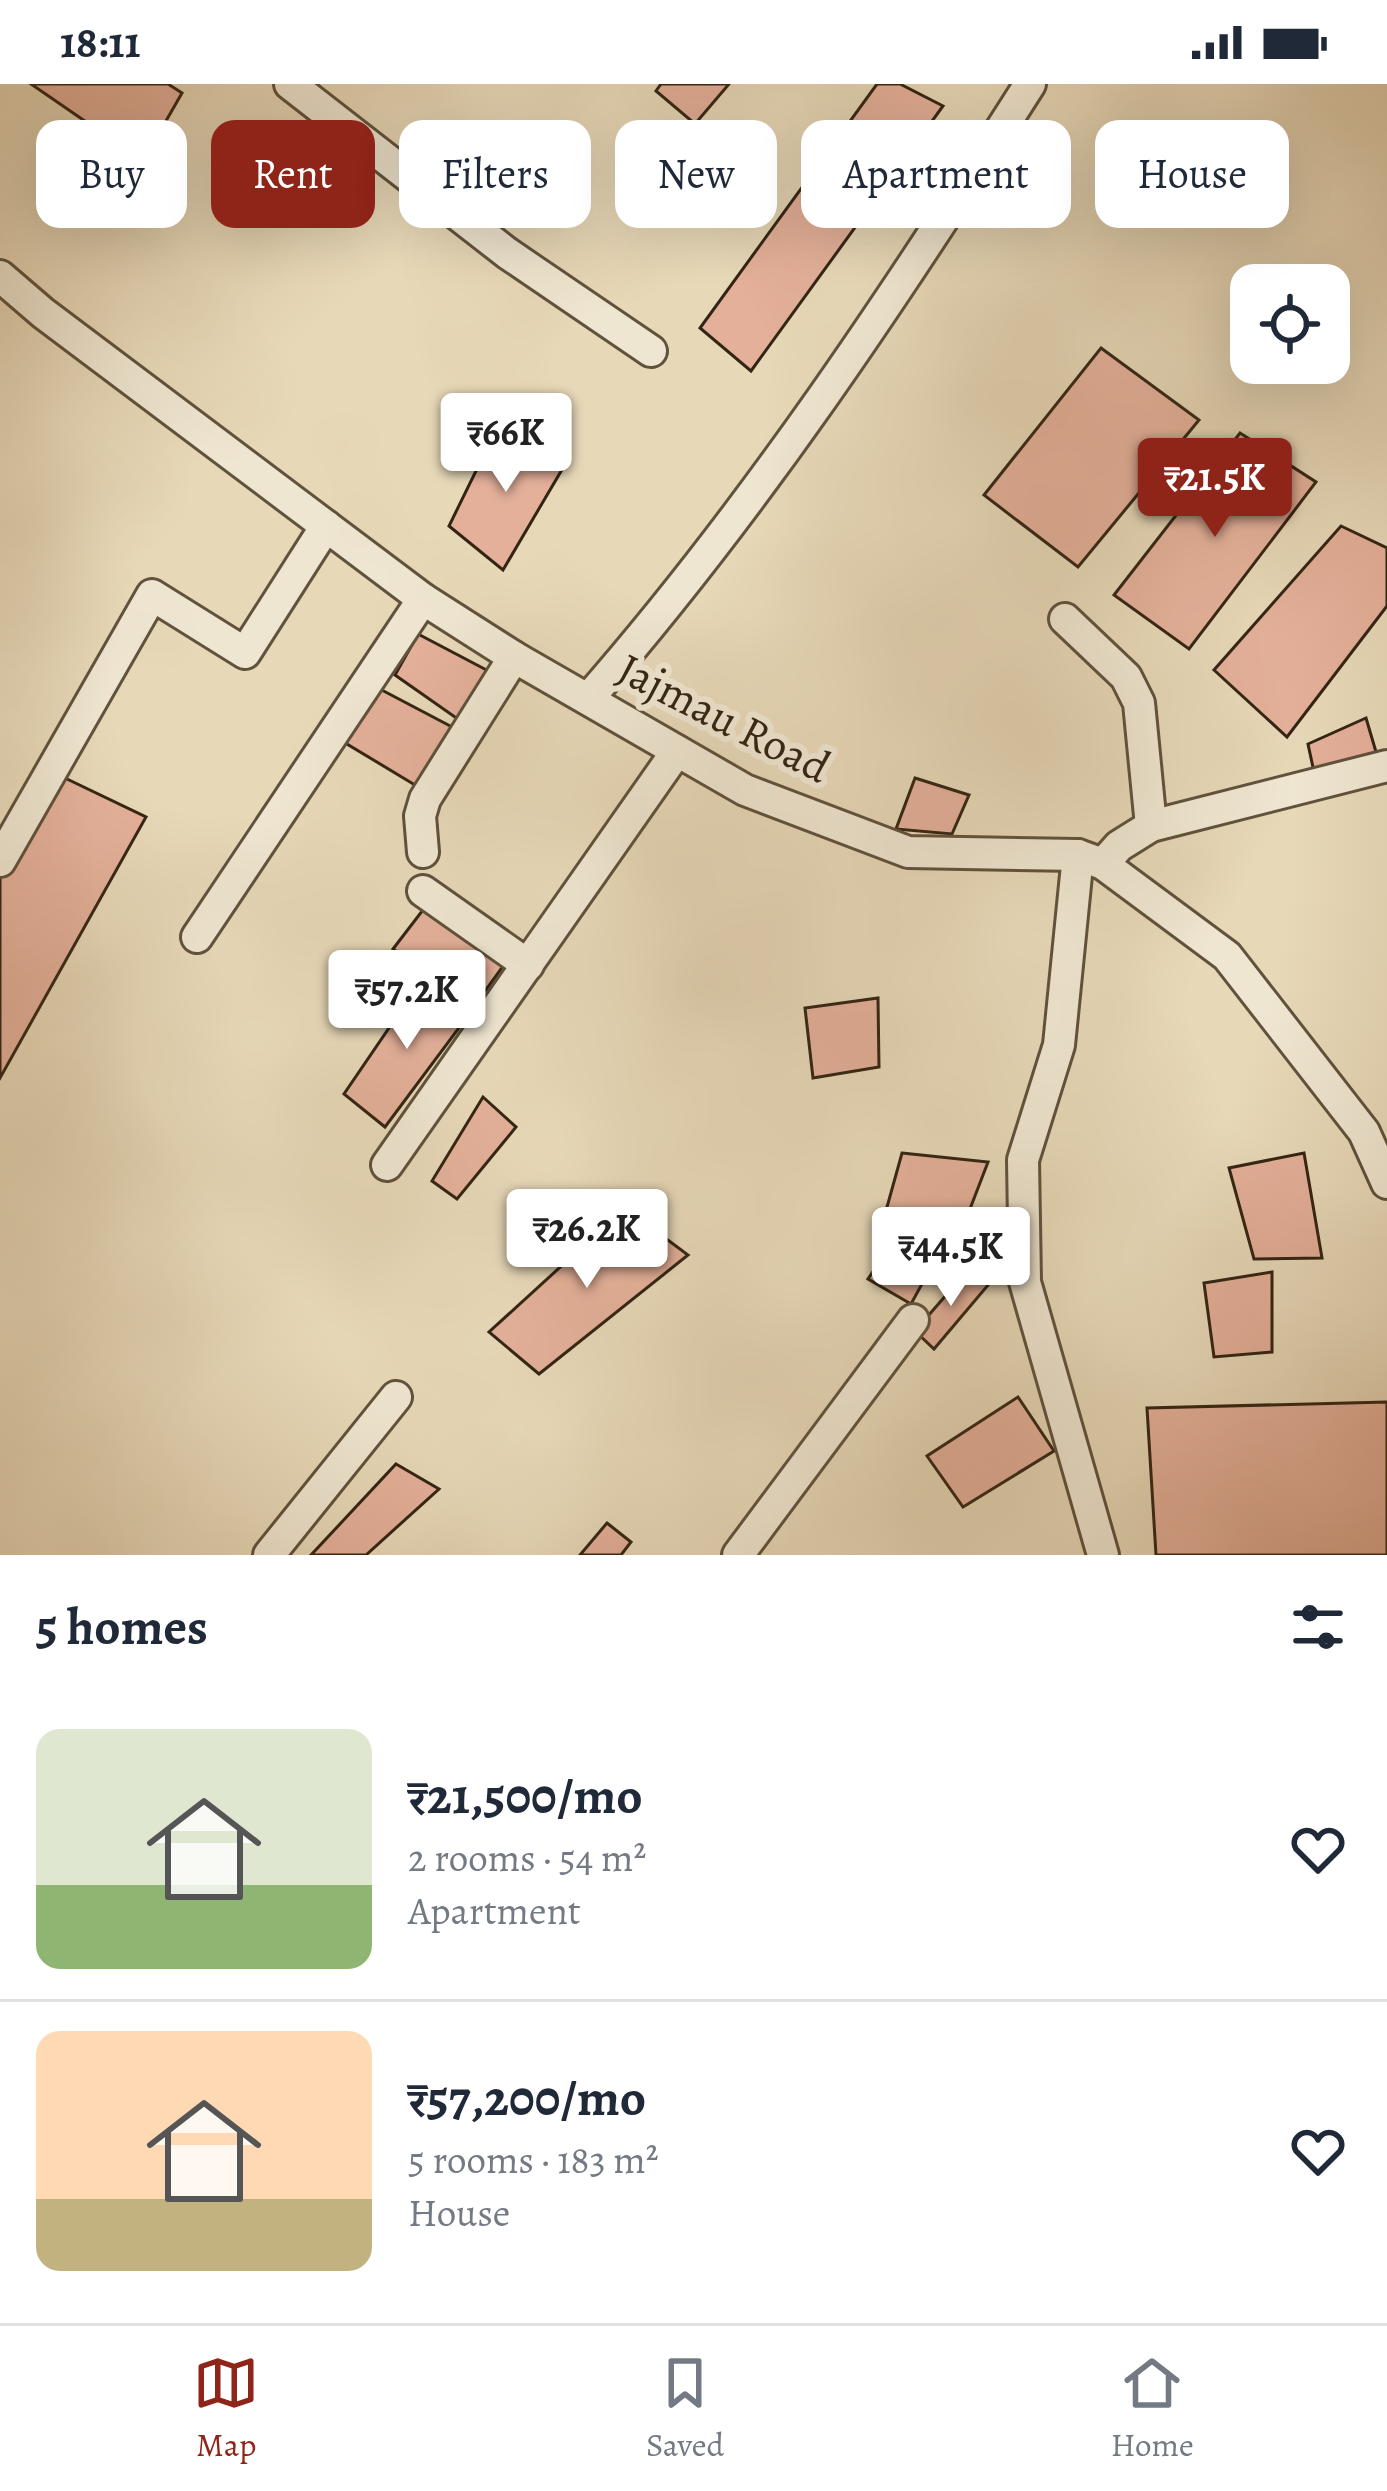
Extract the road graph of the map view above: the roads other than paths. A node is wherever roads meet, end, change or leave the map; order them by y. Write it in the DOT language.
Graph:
graph roads {
  1 [pos="290,84"];
  2 [pos="1030,84"];
  3 [pos="0,276"];
  4 [pos="650,351"];
  5 [pos="326,526"];
  6 [pos="423,599"];
  7 [pos="1065,619"];
  8 [pos="514,657"];
  9 [pos="587,699"];
  10 [pos="677,751"];
  11 [pos="1387,766"];
  12 [pos="1150,826"];
  13 [pos="423,852"];
  14 [pos="1090,860"];
  15 [pos="0,862"];
  16 [pos="423,891"];
  17 [pos="196,937"];
  18 [pos="527,965"];
  19 [pos="387,1165"];
  20 [pos="1387,1183"];
  21 [pos="913,1320"];
  22 [pos="396,1397"];
  23 [pos="269,1555"];
  24 [pos="738,1555"];
  25 [pos="1103,1555"];
  1 -- 4 [label="street"];
  2 -- 9 [label="street"];
  3 -- 5 [label="street, Jajmau Road"];
  5 -- 6 [label="street, Jajmau Road"];
  5 -- 15 [label="street"];
  6 -- 8 [label="street, Jajmau Road"];
  6 -- 17 [label="street"];
  7 -- 12 [label="street"];
  8 -- 9 [label="street, Jajmau Road"];
  8 -- 13 [label="street"];
  9 -- 10 [label="street, Jajmau Road"];
  10 -- 14 [label="street, Jajmau Road"];
  10 -- 18 [label="street"];
  11 -- 12 [label="street"];
  12 -- 14 [label="street"];
  14 -- 20 [label="street"];
  14 -- 25 [label="street"];
  16 -- 18 [label="street"];
  18 -- 19 [label="street"];
  21 -- 24 [label="street"];
  22 -- 23 [label="street"];
}
